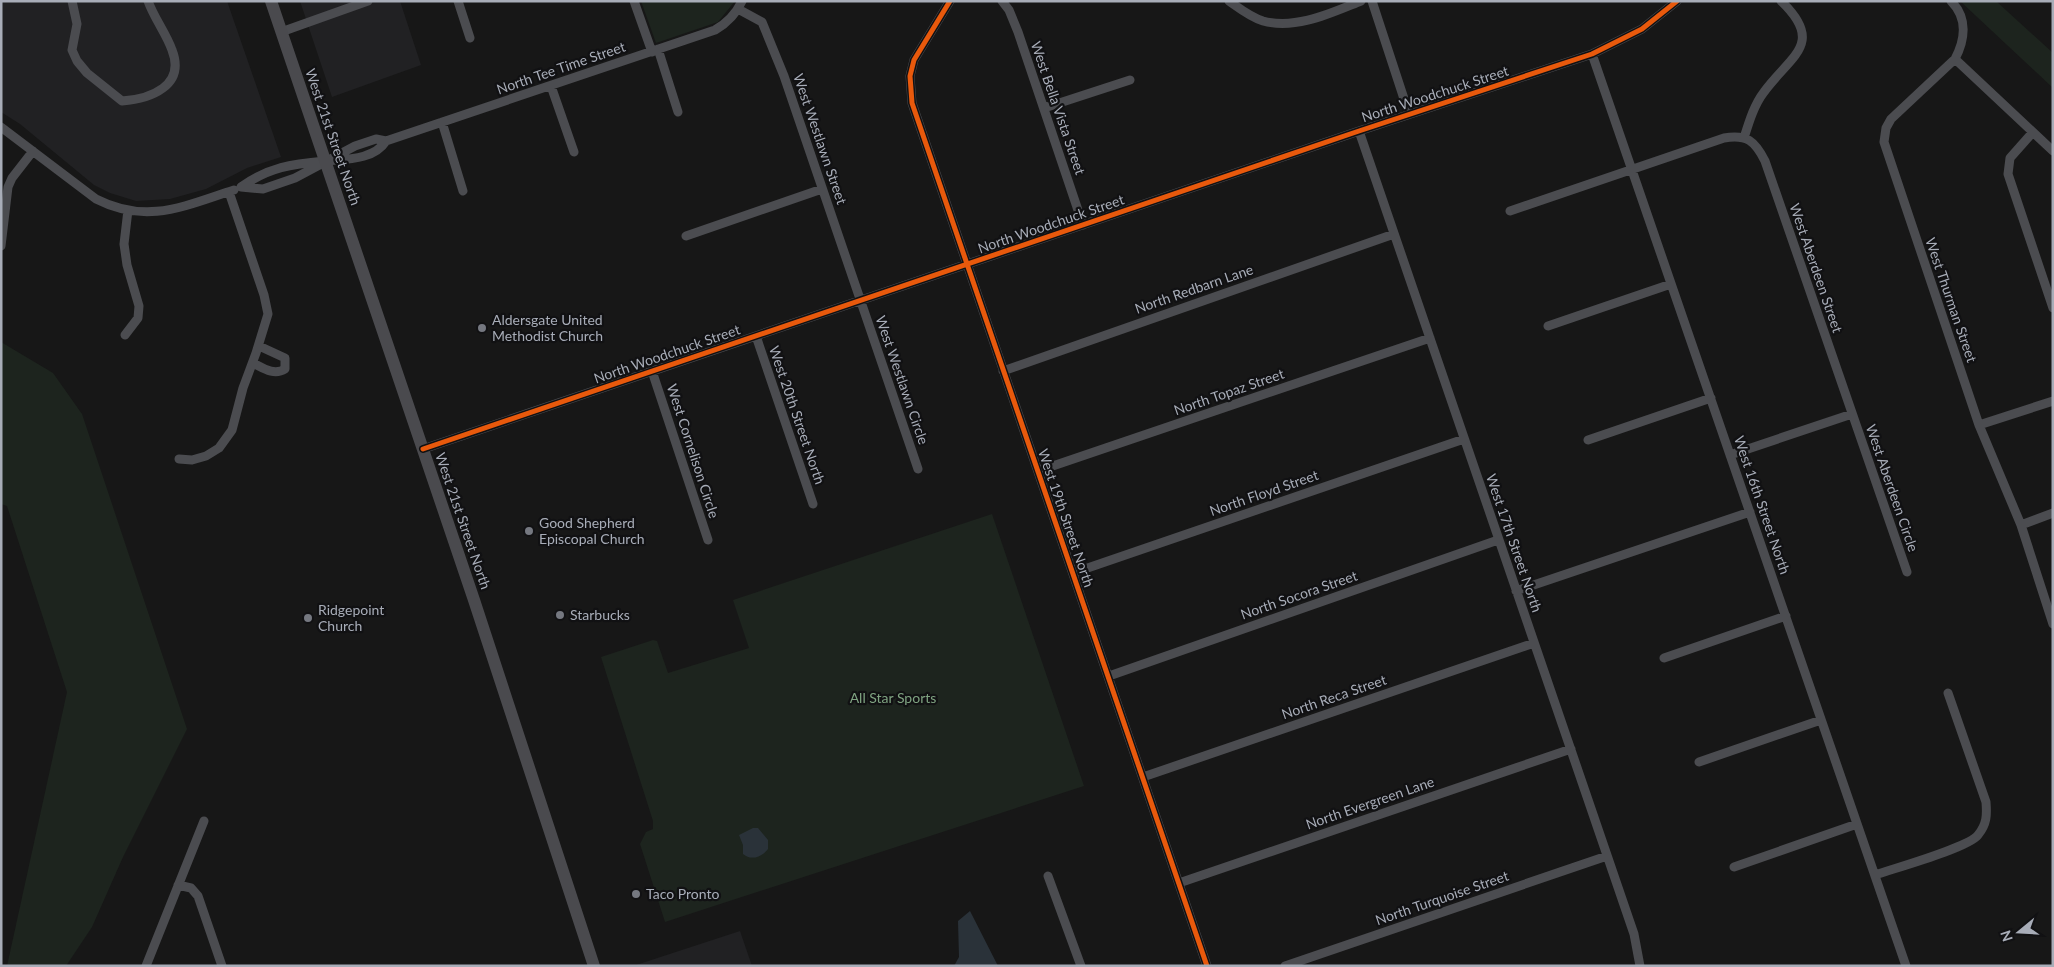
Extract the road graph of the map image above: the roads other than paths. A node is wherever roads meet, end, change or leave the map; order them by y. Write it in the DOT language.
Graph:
graph roads {
  1 [pos="72,1"];
  2 [pos="148,1"];
  3 [pos="271,1"];
  4 [pos="368,1"];
  5 [pos="458,1"];
  6 [pos="634,1"];
  7 [pos="950,1"];
  8 [pos="1002,1"];
  9 [pos="1228,1"];
  10 [pos="1361,1"];
  11 [pos="1372,1"];
  12 [pos="1677,1"];
  13 [pos="1781,1"];
  14 [pos="1954,4"];
  15 [pos="740,5"];
  16 [pos="281,32"];
  17 [pos="470,38"];
  18 [pos="655,51"];
  19 [pos="1592,54"];
  20 [pos="1955,59"];
  21 [pos="1130,80"];
  22 [pos="551,86"];
  23 [pos="1044,108"];
  24 [pos="678,112"];
  25 [pos="1409,114"];
  26 [pos="442,122"];
  27 [pos="1,127"];
  28 [pos="1359,130"];
  29 [pos="2033,132"];
  30 [pos="1744,138"];
  31 [pos="33,151"];
  32 [pos="2053,151"];
  33 [pos="574,152"];
  34 [pos="326,160"];
  35 [pos="1632,170"];
  36 [pos="241,187"];
  37 [pos="822,189"];
  38 [pos="463,191"];
  39 [pos="229,192"];
  40 [pos="128,210"];
  41 [pos="1510,211"];
  42 [pos="1083,225"];
  43 [pos="1394,234"];
  44 [pos="686,236"];
  45 [pos="1,246"];
  46 [pos="966,264"];
  47 [pos="1671,284"];
  48 [pos="860,300"];
  49 [pos="2053,308"];
  50 [pos="1548,326"];
  51 [pos="125,335"];
  52 [pos="756,336"];
  53 [pos="1430,338"];
  54 [pos="258,346"];
  55 [pos="253,363"];
  56 [pos="652,371"];
  57 [pos="1003,371"];
  58 [pos="1710,398"];
  59 [pos="2053,401"];
  60 [pos="1852,414"];
  61 [pos="1979,425"];
  62 [pos="1464,438"];
  63 [pos="1588,440"];
  64 [pos="423,449"];
  65 [pos="1730,455"];
  66 [pos="179,459"];
  67 [pos="918,469"];
  68 [pos="1038,472"];
  69 [pos="813,504"];
  70 [pos="1750,512"];
  71 [pos="2053,513"];
  72 [pos="2021,525"];
  73 [pos="708,540"];
  74 [pos="1498,540"];
  75 [pos="1073,572"];
  76 [pos="1906,572"];
  77 [pos="1516,591"];
  78 [pos="1786,616"];
  79 [pos="2053,624"];
  80 [pos="1534,643"];
  81 [pos="1664,658"];
  82 [pos="1109,676"];
  83 [pos="1948,693"];
  84 [pos="1821,720"];
  85 [pos="1570,749"];
  86 [pos="1699,762"];
  87 [pos="1143,777"];
  88 [pos="204,821"];
  89 [pos="1857,824"];
  90 [pos="1607,856"];
  91 [pos="1734,867"];
  92 [pos="1875,875"];
  93 [pos="1048,876"];
  94 [pos="1179,883"];
  95 [pos="178,885"];
  96 [pos="146,966"];
  97 [pos="222,966"];
  98 [pos="594,966"];
  99 [pos="1080,966"];
  100 [pos="1207,966"];
  101 [pos="1285,966"];
  102 [pos="1640,966"];
  103 [pos="1906,966"];
  1 -- 2 [label="street"];
  3 -- 16 [label="main road, West 21st Street North"];
  4 -- 16 [label="street"];
  5 -- 17 [label="street"];
  6 -- 18 [label="street"];
  7 -- 46 [label="street, West 19th Street North"];
  8 -- 23 [label="street, West Bella Vista Street"];
  9 -- 10 [label="street"];
  11 -- 25 [label="street"];
  12 -- 19 [label="street, North Woodchuck Street"];
  13 -- 30 [label="street"];
  14 -- 20 [label="street, West Thurman Street"];
  15 -- 18 [label="street, North Tee Time Street"];
  15 -- 37 [label="street, West Westlawn Street"];
  16 -- 34 [label="main road, West 21st Street North"];
  18 -- 22 [label="street, North Tee Time Street"];
  18 -- 24 [label="street"];
  19 -- 25 [label="street, North Woodchuck Street"];
  19 -- 35 [label="street, West 16th Street North"];
  20 -- 29 [label="street"];
  20 -- 61 [label="street, West Thurman Street"];
  21 -- 23 [label="street"];
  22 -- 26 [label="street, North Tee Time Street"];
  22 -- 33 [label="street"];
  23 -- 42 [label="street, West Bella Vista Street"];
  25 -- 28 [label="street, North Woodchuck Street"];
  26 -- 34 [label="street, North Tee Time Street"];
  26 -- 38 [label="street"];
  27 -- 31 [label="street, North Tee Time Street"];
  28 -- 42 [label="street, North Woodchuck Street"];
  28 -- 43 [label="street, West 17th Street North"];
  29 -- 32 [label="street"];
  29 -- 49 [label="street"];
  30 -- 35 [label="street"];
  30 -- 60 [label="street, West Aberdeen Street"];
  31 -- 40 [label="street, North Tee Time Street"];
  31 -- 45 [label="street"];
  34 -- 36 [label="street, North Tee Time Street"];
  34 -- 36 [label="street, North Tee Time Street"];
  34 -- 64 [label="main road, West 21st Street North"];
  35 -- 41 [label="street"];
  35 -- 47 [label="street, West 16th Street North"];
  36 -- 39 [label="street, North Tee Time Street"];
  37 -- 44 [label="street"];
  37 -- 48 [label="street, West Westlawn Street"];
  39 -- 40 [label="street, North Tee Time Street"];
  39 -- 54 [label="street"];
  40 -- 51 [label="street"];
  42 -- 46 [label="street, North Woodchuck Street"];
  43 -- 53 [label="street, West 17th Street North"];
  43 -- 57 [label="street, North Redbarn Lane"];
  46 -- 48 [label="street, North Woodchuck Street"];
  46 -- 57 [label="street, West 19th Street North"];
  47 -- 50 [label="street"];
  47 -- 58 [label="street, West 16th Street North"];
  48 -- 52 [label="street, North Woodchuck Street"];
  48 -- 67 [label="street, West Westlawn Circle"];
  52 -- 56 [label="street, North Woodchuck Street"];
  52 -- 69 [label="street, West 20th Street North"];
  53 -- 62 [label="street, West 17th Street North"];
  53 -- 68 [label="street, North Topaz Street"];
  54 -- 55 [label="street"];
  54 -- 55 [label="street"];
  55 -- 66 [label="street"];
  56 -- 64 [label="street, North Woodchuck Street"];
  56 -- 73 [label="street, West Cornelison Circle"];
  57 -- 68 [label="street, West 19th Street North"];
  58 -- 63 [label="street"];
  58 -- 65 [label="street, West 16th Street North"];
  59 -- 61 [label="street"];
  60 -- 65 [label="street"];
  60 -- 76 [label="street, West Aberdeen Circle"];
  61 -- 72 [label="street, West Thurman Street"];
  62 -- 74 [label="street, West 17th Street North"];
  62 -- 75 [label="street, North Floyd Street"];
  64 -- 98 [label="main road, West 21st Street North"];
  65 -- 70 [label="street, West 16th Street North"];
  68 -- 75 [label="street, West 19th Street North"];
  70 -- 77 [label="street"];
  70 -- 78 [label="street, West 16th Street North"];
  71 -- 72 [label="street"];
  72 -- 79 [label="street, West Thurman Street"];
  74 -- 77 [label="street, West 17th Street North"];
  74 -- 82 [label="street, North Socora Street"];
  75 -- 82 [label="street, West 19th Street North"];
  77 -- 80 [label="street, West 17th Street North"];
  78 -- 81 [label="street"];
  78 -- 84 [label="street, West 16th Street North"];
  80 -- 85 [label="street, West 17th Street North"];
  80 -- 87 [label="street, North Reca Street"];
  82 -- 87 [label="street, West 19th Street North"];
  83 -- 92 [label="street"];
  84 -- 86 [label="street"];
  84 -- 89 [label="street, West 16th Street North"];
  85 -- 90 [label="street, West 17th Street North"];
  85 -- 94 [label="street, North Evergreen Lane"];
  87 -- 94 [label="street, West 19th Street North"];
  88 -- 95 [label="street"];
  89 -- 91 [label="street"];
  89 -- 92 [label="street, West 16th Street North"];
  90 -- 101 [label="street, North Turquoise Street"];
  90 -- 102 [label="street, West 17th Street North"];
  92 -- 103 [label="street, West 16th Street North"];
  93 -- 99 [label="street"];
  94 -- 100 [label="street, West 19th Street North"];
  95 -- 96 [label="street"];
  95 -- 97 [label="street"];
}
